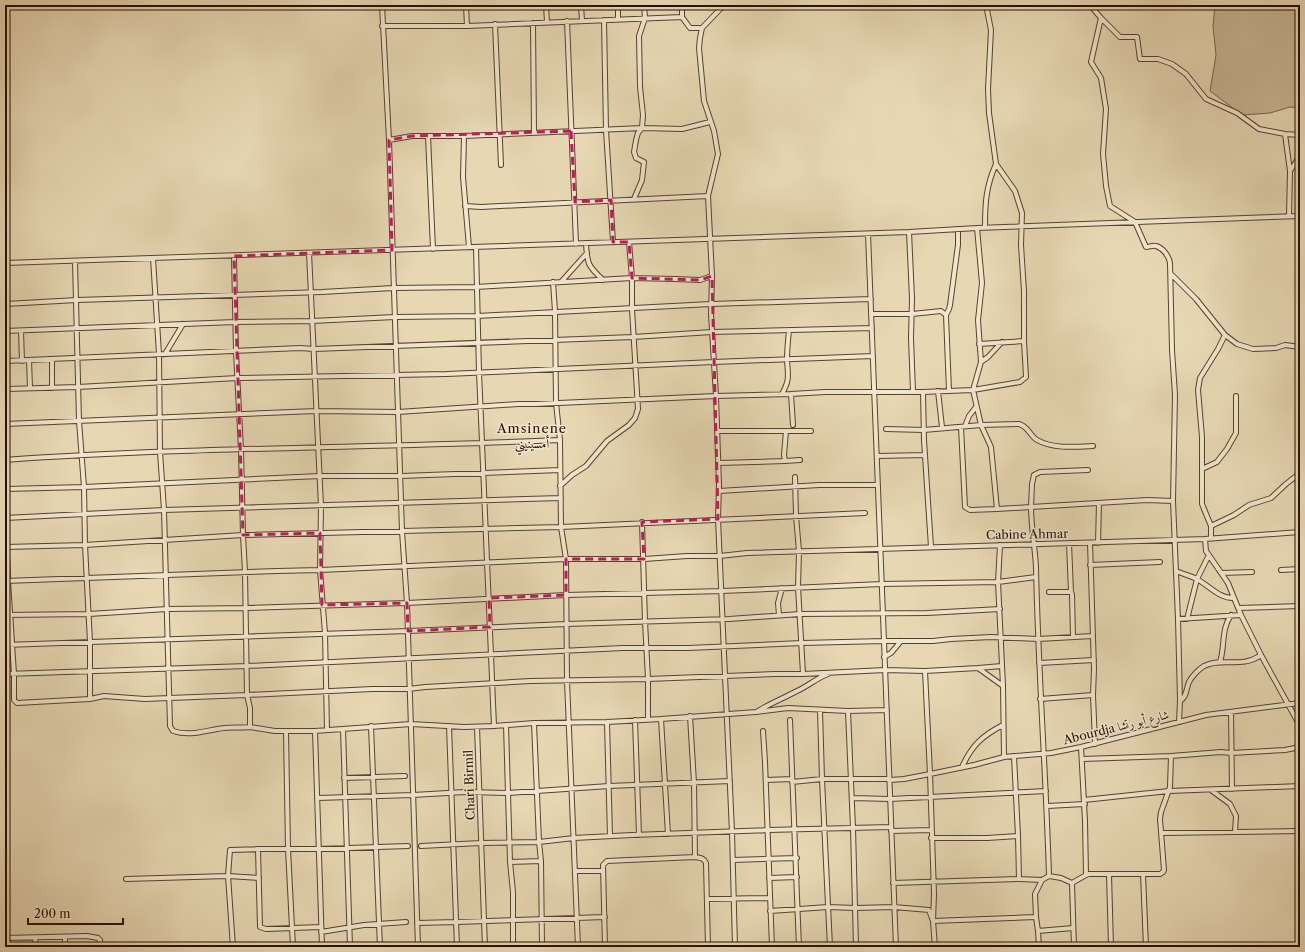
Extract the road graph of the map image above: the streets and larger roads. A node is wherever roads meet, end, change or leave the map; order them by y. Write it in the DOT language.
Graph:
graph roads {
  1 [pos="382,5"];
  2 [pos="466,5"];
  3 [pos="546,5"];
  4 [pos="581,5"];
  5 [pos="618,5"];
  6 [pos="644,5"];
  7 [pos="682,5"];
  8 [pos="724,5"];
  9 [pos="986,5"];
  10 [pos="1090,5"];
  11 [pos="682,17"];
  12 [pos="644,18"];
  13 [pos="1101,18"];
  14 [pos="618,19"];
  15 [pos="604,20"];
  16 [pos="582,21"];
  17 [pos="547,22"];
  18 [pos="567,22"];
  19 [pos="533,23"];
  20 [pos="495,24"];
  21 [pos="382,26"];
  22 [pos="467,26"];
  23 [pos="702,28"];
  24 [pos="710,122"];
  25 [pos="642,128"];
  26 [pos="606,130"];
  27 [pos="571,132"];
  28 [pos="534,133"];
  29 [pos="500,134"];
  30 [pos="1285,134"];
  31 [pos="1300,135"];
  32 [pos="428,136"];
  33 [pos="464,136"];
  34 [pos="388,140"];
  35 [pos="1300,156"];
  36 [pos="996,164"];
  37 [pos="500,165"];
  38 [pos="1290,171"];
  39 [pos="708,196"];
  40 [pos="634,199"];
  41 [pos="611,200"];
  42 [pos="575,202"];
  43 [pos="465,206"];
  44 [pos="1289,216"];
  45 [pos="1300,216"];
  46 [pos="1135,222"];
  47 [pos="1022,226"];
  48 [pos="985,227"];
  49 [pos="977,228"];
  50 [pos="958,229"];
  51 [pos="909,232"];
  52 [pos="868,234"];
  53 [pos="710,239"];
  54 [pos="613,242"];
  55 [pos="629,242"];
  56 [pos="586,243"];
  57 [pos="576,244"];
  58 [pos="469,247"];
  59 [pos="476,247"];
  60 [pos="433,249"];
  61 [pos="392,250"];
  62 [pos="309,253"];
  63 [pos="587,253"];
  64 [pos="234,256"];
  65 [pos="152,258"];
  66 [pos="75,261"];
  67 [pos="5,263"];
  68 [pos="1171,274"];
  69 [pos="712,276"];
  70 [pos="632,278"];
  71 [pos="604,280"];
  72 [pos="553,282"];
  73 [pos="561,282"];
  74 [pos="476,287"];
  75 [pos="393,288"];
  76 [pos="310,292"];
  77 [pos="234,294"];
  78 [pos="155,298"];
  79 [pos="871,299"];
  80 [pos="77,300"];
  81 [pos="5,304"];
  82 [pos="711,304"];
  83 [pos="632,309"];
  84 [pos="555,311"];
  85 [pos="871,314"];
  86 [pos="912,314"];
  87 [pos="946,315"];
  88 [pos="477,316"];
  89 [pos="395,317"];
  90 [pos="312,321"];
  91 [pos="236,322"];
  92 [pos="183,324"];
  93 [pos="156,326"];
  94 [pos="872,328"];
  95 [pos="77,329"];
  96 [pos="21,331"];
  97 [pos="789,331"];
  98 [pos="5,332"];
  99 [pos="712,332"];
  100 [pos="1225,334"];
  101 [pos="634,337"];
  102 [pos="556,340"];
  103 [pos="1024,340"];
  104 [pos="1002,342"];
  105 [pos="479,343"];
  106 [pos="979,344"];
  107 [pos="396,346"];
  108 [pos="1300,347"];
  109 [pos="314,349"];
  110 [pos="236,352"];
  111 [pos="159,354"];
  112 [pos="165,354"];
  113 [pos="873,356"];
  114 [pos="78,357"];
  115 [pos="52,359"];
  116 [pos="29,360"];
  117 [pos="787,360"];
  118 [pos="5,361"];
  119 [pos="22,361"];
  120 [pos="714,362"];
  121 [pos="981,362"];
  122 [pos="635,366"];
  123 [pos="556,369"];
  124 [pos="479,372"];
  125 [pos="396,375"];
  126 [pos="314,377"];
  127 [pos="237,378"];
  128 [pos="159,382"];
  129 [pos="78,387"];
  130 [pos="30,388"];
  131 [pos="52,388"];
  132 [pos="5,389"];
  133 [pos="973,390"];
  134 [pos="949,391"];
  135 [pos="874,392"];
  136 [pos="913,392"];
  137 [pos="923,392"];
  138 [pos="938,392"];
  139 [pos="782,394"];
  140 [pos="791,394"];
  141 [pos="716,396"];
  142 [pos="1236,396"];
  143 [pos="636,400"];
  144 [pos="556,403"];
  145 [pos="481,407"];
  146 [pos="976,407"];
  147 [pos="316,411"];
  148 [pos="398,412"];
  149 [pos="240,414"];
  150 [pos="160,418"];
  151 [pos="79,421"];
  152 [pos="5,424"];
  153 [pos="793,425"];
  154 [pos="981,425"];
  155 [pos="963,427"];
  156 [pos="942,428"];
  157 [pos="886,429"];
  158 [pos="924,430"];
  159 [pos="717,431"];
  160 [pos="786,431"];
  161 [pos="811,431"];
  162 [pos="560,440"];
  163 [pos="482,443"];
  164 [pos="400,446"];
  165 [pos="1093,446"];
  166 [pos="318,448"];
  167 [pos="241,450"];
  168 [pos="160,452"];
  169 [pos="82,455"];
  170 [pos="925,455"];
  171 [pos="877,456"];
  172 [pos="5,460"];
  173 [pos="800,460"];
  174 [pos="785,461"];
  175 [pos="718,463"];
  176 [pos="1202,469"];
  177 [pos="560,470"];
  178 [pos="1088,470"];
  179 [pos="483,473"];
  180 [pos="1300,473"];
  181 [pos="319,476"];
  182 [pos="401,476"];
  183 [pos="795,478"];
  184 [pos="241,479"];
  185 [pos="162,483"];
  186 [pos="878,484"];
  187 [pos="718,485"];
  188 [pos="560,486"];
  189 [pos="795,486"];
  190 [pos="84,487"];
  191 [pos="5,489"];
  192 [pos="718,491"];
  193 [pos="560,498"];
  194 [pos="5,500"];
  195 [pos="484,500"];
  196 [pos="1172,501"];
  197 [pos="402,503"];
  198 [pos="1099,503"];
  199 [pos="321,506"];
  200 [pos="242,507"];
  201 [pos="1031,507"];
  202 [pos="997,509"];
  203 [pos="164,510"];
  204 [pos="865,513"];
  205 [pos="85,514"];
  206 [pos="796,516"];
  207 [pos="5,518"];
  208 [pos="718,519"];
  209 [pos="642,522"];
  210 [pos="561,526"];
  211 [pos="1211,526"];
  212 [pos="485,528"];
  213 [pos="402,531"];
  214 [pos="1300,532"];
  215 [pos="321,533"];
  216 [pos="243,535"];
  217 [pos="1211,538"];
  218 [pos="164,539"];
  219 [pos="1205,539"];
  220 [pos="1174,540"];
  221 [pos="1069,543"];
  222 [pos="1090,543"];
  223 [pos="1098,543"];
  224 [pos="1033,544"];
  225 [pos="85,545"];
  226 [pos="1000,545"];
  227 [pos="6,547"];
  228 [pos="931,547"];
  229 [pos="880,549"];
  230 [pos="799,551"];
  231 [pos="720,556"];
  232 [pos="1208,557"];
  233 [pos="566,559"];
  234 [pos="644,559"];
  235 [pos="488,562"];
  236 [pos="1160,562"];
  237 [pos="1090,564"];
  238 [pos="405,567"];
  239 [pos="1300,569"];
  240 [pos="320,570"];
  241 [pos="1281,570"];
  242 [pos="1176,571"];
  243 [pos="245,572"];
  244 [pos="1252,572"];
  245 [pos="1221,573"];
  246 [pos="165,575"];
  247 [pos="1036,577"];
  248 [pos="86,578"];
  249 [pos="1197,579"];
  250 [pos="7,581"];
  251 [pos="998,582"];
  252 [pos="882,584"];
  253 [pos="798,587"];
  254 [pos="782,588"];
  255 [pos="722,591"];
  256 [pos="644,592"];
  257 [pos="1050,592"];
  258 [pos="1071,592"];
  259 [pos="566,595"];
  260 [pos="489,598"];
  261 [pos="1234,598"];
  262 [pos="407,602"];
  263 [pos="322,605"];
  264 [pos="1300,606"];
  265 [pos="246,608"];
  266 [pos="1238,608"];
  267 [pos="167,609"];
  268 [pos="1000,610"];
  269 [pos="883,613"];
  270 [pos="89,614"];
  271 [pos="800,614"];
  272 [pos="8,615"];
  273 [pos="779,615"];
  274 [pos="1231,615"];
  275 [pos="1241,615"];
  276 [pos="723,618"];
  277 [pos="1178,619"];
  278 [pos="1187,619"];
  279 [pos="645,621"];
  280 [pos="566,624"];
  281 [pos="490,627"];
  282 [pos="408,631"];
  283 [pos="325,633"];
  284 [pos="1093,636"];
  285 [pos="247,637"];
  286 [pos="1001,637"];
  287 [pos="1073,637"];
  288 [pos="1038,639"];
  289 [pos="167,640"];
  290 [pos="884,641"];
  291 [pos="901,641"];
  292 [pos="90,642"];
  293 [pos="802,644"];
  294 [pos="13,645"];
  295 [pos="5,646"];
  296 [pos="724,647"];
  297 [pos="647,648"];
  298 [pos="567,652"];
  299 [pos="491,655"];
  300 [pos="1261,655"];
  301 [pos="884,657"];
  302 [pos="408,659"];
  303 [pos="1094,660"];
  304 [pos="1220,662"];
  305 [pos="326,663"];
  306 [pos="1039,663"];
  307 [pos="247,666"];
  308 [pos="1002,666"];
  309 [pos="978,668"];
  310 [pos="168,669"];
  311 [pos="885,670"];
  312 [pos="91,672"];
  313 [pos="833,672"];
  314 [pos="924,672"];
  315 [pos="5,674"];
  316 [pos="14,674"];
  317 [pos="803,674"];
  318 [pos="725,676"];
  319 [pos="648,679"];
  320 [pos="567,681"];
  321 [pos="492,683"];
  322 [pos="1003,686"];
  323 [pos="409,689"];
  324 [pos="327,692"];
  325 [pos="1093,695"];
  326 [pos="247,696"];
  327 [pos="169,698"];
  328 [pos="90,699"];
  329 [pos="1040,699"];
  330 [pos="1180,701"];
  331 [pos="1300,703"];
  332 [pos="1288,704"];
  333 [pos="820,710"];
  334 [pos="886,710"];
  335 [pos="756,712"];
  336 [pos="848,712"];
  337 [pos="1231,712"];
  338 [pos="726,715"];
  339 [pos="690,716"];
  340 [pos="648,719"];
  341 [pos="661,719"];
  342 [pos="634,720"];
  343 [pos="790,720"];
  344 [pos="569,722"];
  345 [pos="607,722"];
  346 [pos="1179,722"];
  347 [pos="534,723"];
  348 [pos="411,724"];
  349 [pos="1003,725"];
  350 [pos="371,726"];
  351 [pos="449,726"];
  352 [pos="494,726"];
  353 [pos="506,726"];
  354 [pos="1300,726"];
  355 [pos="250,727"];
  356 [pos="477,727"];
  357 [pos="343,729"];
  358 [pos="326,730"];
  359 [pos="286,731"];
  360 [pos="315,731"];
  361 [pos="763,731"];
  362 [pos="1095,744"];
  363 [pos="1081,747"];
  364 [pos="1300,747"];
  365 [pos="1043,753"];
  366 [pos="1231,753"];
  367 [pos="1014,756"];
  368 [pos="1171,756"];
  369 [pos="1004,757"];
  370 [pos="1082,759"];
  371 [pos="962,767"];
  372 [pos="930,774"];
  373 [pos="405,776"];
  374 [pos="373,777"];
  375 [pos="344,778"];
  376 [pos="822,779"];
  377 [pos="851,779"];
  378 [pos="889,779"];
  379 [pos="766,780"];
  380 [pos="792,780"];
  381 [pos="730,781"];
  382 [pos="694,782"];
  383 [pos="666,784"];
  384 [pos="638,785"];
  385 [pos="609,786"];
  386 [pos="1300,786"];
  387 [pos="572,788"];
  388 [pos="1232,789"];
  389 [pos="537,790"];
  390 [pos="1211,790"];
  391 [pos="1046,791"];
  392 [pos="1169,791"];
  393 [pos="451,792"];
  394 [pos="480,792"];
  395 [pos="508,793"];
  396 [pos="1016,793"];
  397 [pos="412,795"];
  398 [pos="374,796"];
  399 [pos="930,797"];
  400 [pos="317,798"];
  401 [pos="345,798"];
  402 [pos="852,798"];
  403 [pos="890,799"];
  404 [pos="1084,802"];
  405 [pos="1047,806"];
  406 [pos="853,828"];
  407 [pos="795,829"];
  408 [pos="825,829"];
  409 [pos="891,829"];
  410 [pos="768,830"];
  411 [pos="931,830"];
  412 [pos="1300,831"];
  413 [pos="732,832"];
  414 [pos="1236,832"];
  415 [pos="695,833"];
  416 [pos="1161,833"];
  417 [pos="668,834"];
  418 [pos="639,835"];
  419 [pos="610,836"];
  420 [pos="1018,836"];
  421 [pos="574,838"];
  422 [pos="932,838"];
  423 [pos="510,842"];
  424 [pos="539,842"];
  425 [pos="481,843"];
  426 [pos="452,844"];
  427 [pos="408,846"];
  428 [pos="421,846"];
  429 [pos="376,847"];
  430 [pos="347,848"];
  431 [pos="258,849"];
  432 [pos="288,849"];
  433 [pos="319,849"];
  434 [pos="695,857"];
  435 [pos="796,858"];
  436 [pos="768,859"];
  437 [pos="733,860"];
  438 [pos="510,862"];
  439 [pos="541,862"];
  440 [pos="576,871"];
  441 [pos="603,871"];
  442 [pos="1109,874"];
  443 [pos="1144,874"];
  444 [pos="1086,875"];
  445 [pos="228,876"];
  446 [pos="1048,876"];
  447 [pos="797,877"];
  448 [pos="259,878"];
  449 [pos="769,878"];
  450 [pos="126,879"];
  451 [pos="1019,879"];
  452 [pos="1042,880"];
  453 [pos="933,882"];
  454 [pos="893,883"];
  455 [pos="1072,883"];
  456 [pos="707,898"];
  457 [pos="734,898"];
  458 [pos="770,898"];
  459 [pos="828,907"];
  460 [pos="894,907"];
  461 [pos="855,908"];
  462 [pos="798,910"];
  463 [pos="770,911"];
  464 [pos="605,917"];
  465 [pos="1036,917"];
  466 [pos="578,918"];
  467 [pos="541,919"];
  468 [pos="512,920"];
  469 [pos="484,921"];
  470 [pos="932,921"];
  471 [pos="406,922"];
  472 [pos="417,922"];
  473 [pos="456,922"];
  474 [pos="380,924"];
  475 [pos="321,927"];
  476 [pos="349,927"];
  477 [pos="292,928"];
  478 [pos="1074,928"];
  479 [pos="1038,931"];
  480 [pos="321,932"];
  481 [pos="65,937"];
  482 [pos="6,938"];
  483 [pos="36,938"];
  484 [pos="8,947"];
  485 [pos="36,947"];
  486 [pos="65,947"];
  487 [pos="100,947"];
  488 [pos="233,947"];
  489 [pos="293,947"];
  490 [pos="322,947"];
  491 [pos="350,947"];
  492 [pos="380,947"];
  493 [pos="418,947"];
  494 [pos="457,947"];
  495 [pos="485,947"];
  496 [pos="513,947"];
  497 [pos="542,947"];
  498 [pos="578,947"];
  499 [pos="605,947"];
  500 [pos="708,947"];
  501 [pos="735,947"];
  502 [pos="772,947"];
  503 [pos="799,947"];
  504 [pos="830,947"];
  505 [pos="856,947"];
  506 [pos="896,947"];
  507 [pos="935,947"];
  508 [pos="1039,947"];
  509 [pos="1074,947"];
  510 [pos="1111,947"];
  511 [pos="1146,947"];
  1 -- 21 [label="street"];
  2 -- 22 [label="street"];
  3 -- 17 [label="street"];
  4 -- 16 [label="street"];
  5 -- 14 [label="street"];
  6 -- 12 [label="street"];
  7 -- 11 [label="street"];
  8 -- 23 [label="street"];
  9 -- 36 [label="street"];
  10 -- 13 [label="street"];
  11 -- 12 [label="street"];
  11 -- 23 [label="street"];
  12 -- 14 [label="street"];
  12 -- 25 [label="street"];
  13 -- 30 [label="street"];
  13 -- 46 [label="street"];
  14 -- 15 [label="street"];
  15 -- 16 [label="street"];
  15 -- 26 [label="street"];
  16 -- 18 [label="street"];
  17 -- 18 [label="street"];
  17 -- 19 [label="street"];
  18 -- 27 [label="street"];
  19 -- 20 [label="street"];
  19 -- 28 [label="street"];
  20 -- 22 [label="street"];
  20 -- 29 [label="street"];
  21 -- 22 [label="street"];
  21 -- 34 [label="street"];
  23 -- 24 [label="street"];
  24 -- 25 [label="street"];
  24 -- 39 [label="street"];
  25 -- 26 [label="street"];
  25 -- 40 [label="street"];
  26 -- 27 [label="street"];
  26 -- 41 [label="street"];
  27 -- 28 [label="street"];
  27 -- 42 [label="street"];
  28 -- 29 [label="street"];
  29 -- 33 [label="street"];
  29 -- 37 [label="street"];
  30 -- 31 [label="street"];
  30 -- 38 [label="street"];
  32 -- 33 [label="street"];
  32 -- 34 [label="street"];
  32 -- 60 [label="street"];
  33 -- 43 [label="street"];
  34 -- 61 [label="street"];
  35 -- 38 [label="street"];
  36 -- 47 [label="street"];
  36 -- 48 [label="street"];
  38 -- 44 [label="street"];
  39 -- 40 [label="street"];
  39 -- 53 [label="street"];
  40 -- 41 [label="street"];
  41 -- 42 [label="street"];
  41 -- 54 [label="street"];
  42 -- 43 [label="street"];
  42 -- 57 [label="street"];
  43 -- 58 [label="street"];
  44 -- 45 [label="street"];
  44 -- 46 [label="street"];
  46 -- 47 [label="street"];
  46 -- 68 [label="street"];
  47 -- 48 [label="street"];
  47 -- 103 [label="street"];
  48 -- 49 [label="street"];
  49 -- 50 [label="street"];
  49 -- 106 [label="street"];
  50 -- 51 [label="street"];
  50 -- 87 [label="street"];
  51 -- 52 [label="street"];
  51 -- 86 [label="street"];
  52 -- 53 [label="street"];
  52 -- 79 [label="street"];
  53 -- 55 [label="street"];
  53 -- 69 [label="street"];
  54 -- 55 [label="street"];
  54 -- 56 [label="street"];
  55 -- 70 [label="street"];
  56 -- 57 [label="street"];
  56 -- 63 [label="street"];
  57 -- 59 [label="street"];
  58 -- 59 [label="street"];
  58 -- 60 [label="street"];
  59 -- 74 [label="street"];
  60 -- 61 [label="street"];
  61 -- 62 [label="street"];
  61 -- 75 [label="street"];
  62 -- 64 [label="street"];
  62 -- 76 [label="street"];
  63 -- 71 [label="street"];
  63 -- 73 [label="street"];
  64 -- 65 [label="street"];
  64 -- 77 [label="street"];
  65 -- 66 [label="street"];
  65 -- 78 [label="street"];
  66 -- 67 [label="street"];
  66 -- 80 [label="street"];
  68 -- 100 [label="street"];
  68 -- 196 [label="street"];
  69 -- 70 [label="street"];
  69 -- 82 [label="street"];
  70 -- 71 [label="street"];
  70 -- 83 [label="street"];
  71 -- 73 [label="street"];
  72 -- 73 [label="street"];
  72 -- 74 [label="street"];
  72 -- 84 [label="street"];
  74 -- 75 [label="street"];
  74 -- 88 [label="street"];
  75 -- 76 [label="street"];
  75 -- 89 [label="street"];
  76 -- 77 [label="street"];
  76 -- 90 [label="street"];
  77 -- 78 [label="street"];
  77 -- 91 [label="street"];
  78 -- 80 [label="street"];
  78 -- 93 [label="street"];
  79 -- 82 [label="street"];
  79 -- 85 [label="street"];
  80 -- 81 [label="street"];
  80 -- 95 [label="street"];
  82 -- 83 [label="street"];
  82 -- 99 [label="street"];
  83 -- 84 [label="street"];
  83 -- 101 [label="street"];
  84 -- 88 [label="street"];
  84 -- 102 [label="street"];
  85 -- 86 [label="street"];
  85 -- 94 [label="street"];
  86 -- 87 [label="street"];
  86 -- 136 [label="street"];
  87 -- 134 [label="street"];
  88 -- 89 [label="street"];
  88 -- 105 [label="street"];
  89 -- 90 [label="street"];
  89 -- 107 [label="street"];
  90 -- 91 [label="street"];
  90 -- 109 [label="street"];
  91 -- 92 [label="street"];
  91 -- 110 [label="street"];
  92 -- 93 [label="street"];
  92 -- 112 [label="street"];
  93 -- 95 [label="street"];
  93 -- 111 [label="street"];
  94 -- 97 [label="street"];
  94 -- 113 [label="street"];
  95 -- 96 [label="street"];
  95 -- 114 [label="street"];
  96 -- 98 [label="street"];
  96 -- 119 [label="street"];
  97 -- 99 [label="street"];
  97 -- 117 [label="street"];
  99 -- 101 [label="street"];
  99 -- 120 [label="street"];
  100 -- 108 [label="street"];
  100 -- 176 [label="street"];
  101 -- 102 [label="street"];
  101 -- 122 [label="street"];
  102 -- 105 [label="street"];
  102 -- 123 [label="street"];
  103 -- 104 [label="street"];
  103 -- 133 [label="street"];
  104 -- 106 [label="street"];
  104 -- 121 [label="street"];
  105 -- 107 [label="street"];
  105 -- 124 [label="street"];
  106 -- 121 [label="street"];
  107 -- 109 [label="street"];
  107 -- 125 [label="street"];
  109 -- 110 [label="street"];
  109 -- 126 [label="street"];
  110 -- 112 [label="street"];
  110 -- 127 [label="street"];
  111 -- 112 [label="street"];
  111 -- 114 [label="street"];
  111 -- 128 [label="street"];
  113 -- 117 [label="street"];
  113 -- 135 [label="street"];
  114 -- 115 [label="street"];
  114 -- 129 [label="street"];
  115 -- 116 [label="street"];
  115 -- 131 [label="street"];
  116 -- 119 [label="street"];
  116 -- 130 [label="street"];
  117 -- 120 [label="street"];
  117 -- 139 [label="street"];
  118 -- 119 [label="street"];
  120 -- 122 [label="street"];
  120 -- 141 [label="street"];
  121 -- 133 [label="street"];
  122 -- 123 [label="street"];
  122 -- 143 [label="street"];
  123 -- 124 [label="street"];
  123 -- 144 [label="street"];
  124 -- 125 [label="street"];
  124 -- 145 [label="street"];
  125 -- 126 [label="street"];
  125 -- 148 [label="street"];
  126 -- 127 [label="street"];
  126 -- 147 [label="street"];
  127 -- 128 [label="street"];
  127 -- 149 [label="street"];
  128 -- 129 [label="street"];
  128 -- 150 [label="street"];
  129 -- 131 [label="street"];
  129 -- 151 [label="street"];
  130 -- 131 [label="street"];
  130 -- 132 [label="street"];
  133 -- 134 [label="street"];
  133 -- 146 [label="street"];
  134 -- 138 [label="street"];
  135 -- 136 [label="street"];
  135 -- 140 [label="street"];
  135 -- 171 [label="street"];
  136 -- 137 [label="street"];
  137 -- 138 [label="street"];
  137 -- 158 [label="street"];
  138 -- 156 [label="street"];
  139 -- 140 [label="street"];
  139 -- 141 [label="street"];
  140 -- 153 [label="street"];
  141 -- 143 [label="street"];
  141 -- 159 [label="street"];
  142 -- 176 [label="street"];
  143 -- 144 [label="street"];
  143 -- 188 [label="street"];
  144 -- 145 [label="street"];
  144 -- 162 [label="street"];
  145 -- 148 [label="street"];
  145 -- 163 [label="street"];
  146 -- 154 [label="street"];
  146 -- 155 [label="street"];
  147 -- 148 [label="street"];
  147 -- 149 [label="street"];
  147 -- 166 [label="street"];
  148 -- 164 [label="street"];
  149 -- 150 [label="street"];
  149 -- 167 [label="street"];
  150 -- 151 [label="street"];
  150 -- 168 [label="street"];
  151 -- 152 [label="street"];
  151 -- 169 [label="street"];
  154 -- 155 [label="street"];
  154 -- 165 [label="street"];
  154 -- 202 [label="street"];
  155 -- 158 [label="street"];
  155 -- 202 [label="street"];
  157 -- 158 [label="street"];
  158 -- 170 [label="street"];
  159 -- 160 [label="street"];
  159 -- 175 [label="street"];
  160 -- 161 [label="street"];
  160 -- 174 [label="street"];
  162 -- 163 [label="street"];
  162 -- 177 [label="street"];
  163 -- 164 [label="street"];
  163 -- 179 [label="street"];
  164 -- 166 [label="street"];
  164 -- 182 [label="street"];
  166 -- 167 [label="street"];
  166 -- 181 [label="street"];
  167 -- 168 [label="street"];
  167 -- 184 [label="street"];
  168 -- 169 [label="street"];
  168 -- 185 [label="street"];
  169 -- 172 [label="street"];
  169 -- 190 [label="street"];
  170 -- 171 [label="street"];
  170 -- 228 [label="street"];
  171 -- 186 [label="street"];
  173 -- 174 [label="street"];
  174 -- 175 [label="street"];
  175 -- 187 [label="street"];
  176 -- 211 [label="street"];
  177 -- 179 [label="street"];
  177 -- 188 [label="street"];
  178 -- 201 [label="street"];
  179 -- 182 [label="street"];
  179 -- 195 [label="street"];
  180 -- 211 [label="street"];
  181 -- 182 [label="street"];
  181 -- 184 [label="street"];
  181 -- 199 [label="street"];
  182 -- 197 [label="street"];
  183 -- 189 [label="street"];
  184 -- 185 [label="street"];
  184 -- 200 [label="street"];
  185 -- 190 [label="street"];
  185 -- 203 [label="street"];
  186 -- 189 [label="street"];
  186 -- 229 [label="street"];
  187 -- 192 [label="street"];
  187 -- 208 [label="street"];
  188 -- 193 [label="street"];
  189 -- 192 [label="street"];
  189 -- 206 [label="street"];
  190 -- 191 [label="street"];
  190 -- 205 [label="street"];
  192 -- 208 [label="street"];
  193 -- 195 [label="street"];
  193 -- 210 [label="street"];
  194 -- 207 [label="street"];
  195 -- 197 [label="street"];
  195 -- 212 [label="street"];
  196 -- 198 [label="street"];
  196 -- 220 [label="street"];
  197 -- 199 [label="street"];
  197 -- 213 [label="street"];
  198 -- 201 [label="street"];
  198 -- 223 [label="street"];
  199 -- 200 [label="street"];
  199 -- 215 [label="street"];
  200 -- 203 [label="street"];
  200 -- 216 [label="street"];
  201 -- 202 [label="street"];
  201 -- 224 [label="street"];
  203 -- 205 [label="street"];
  203 -- 218 [label="street"];
  204 -- 206 [label="street"];
  205 -- 207 [label="street"];
  205 -- 225 [label="street"];
  206 -- 208 [label="street"];
  206 -- 230 [label="street"];
  207 -- 227 [label="street"];
  208 -- 209 [label="street"];
  208 -- 231 [label="street"];
  209 -- 210 [label="street"];
  209 -- 234 [label="street"];
  210 -- 212 [label="street"];
  210 -- 233 [label="street"];
  211 -- 217 [label="street"];
  212 -- 213 [label="street"];
  212 -- 235 [label="street"];
  213 -- 215 [label="street"];
  213 -- 238 [label="street"];
  214 -- 217 [label="street, Cabine Ahmar"];
  215 -- 216 [label="street"];
  215 -- 240 [label="street"];
  216 -- 218 [label="street"];
  216 -- 243 [label="street"];
  217 -- 219 [label="street, Cabine Ahmar"];
  218 -- 225 [label="street"];
  218 -- 246 [label="street"];
  219 -- 220 [label="street, Cabine Ahmar"];
  219 -- 232 [label="street"];
  220 -- 223 [label="street, Cabine Ahmar"];
  220 -- 242 [label="street"];
  221 -- 222 [label="street, Cabine Ahmar"];
  221 -- 224 [label="street, Cabine Ahmar"];
  221 -- 258 [label="street"];
  222 -- 223 [label="street, Cabine Ahmar"];
  222 -- 237 [label="street"];
  224 -- 226 [label="street, Cabine Ahmar"];
  224 -- 247 [label="street"];
  225 -- 227 [label="street"];
  225 -- 248 [label="street"];
  226 -- 228 [label="street, Cabine Ahmar"];
  226 -- 251 [label="street"];
  227 -- 250 [label="street"];
  228 -- 229 [label="street, Cabine Ahmar"];
  229 -- 230 [label="street, Cabine Ahmar"];
  229 -- 252 [label="street"];
  230 -- 231 [label="street, Cabine Ahmar"];
  230 -- 253 [label="street"];
  231 -- 234 [label="street, Cabine Ahmar"];
  231 -- 255 [label="street"];
  232 -- 245 [label="street"];
  232 -- 249 [label="street"];
  233 -- 234 [label="street, Cabine Ahmar"];
  233 -- 235 [label="street, Cabine Ahmar"];
  233 -- 259 [label="street"];
  234 -- 256 [label="street"];
  235 -- 238 [label="street, Cabine Ahmar"];
  235 -- 260 [label="street"];
  236 -- 237 [label="street"];
  237 -- 284 [label="street"];
  238 -- 240 [label="street, Cabine Ahmar"];
  238 -- 262 [label="street"];
  239 -- 241 [label="street"];
  240 -- 243 [label="street, Cabine Ahmar"];
  240 -- 263 [label="street"];
  242 -- 249 [label="street"];
  242 -- 277 [label="street"];
  243 -- 246 [label="street, Cabine Ahmar"];
  243 -- 265 [label="street"];
  244 -- 245 [label="street"];
  245 -- 261 [label="street"];
  246 -- 248 [label="street, Cabine Ahmar"];
  246 -- 267 [label="street"];
  247 -- 251 [label="street"];
  247 -- 288 [label="street"];
  248 -- 250 [label="street, Cabine Ahmar"];
  248 -- 270 [label="street"];
  249 -- 261 [label="street"];
  249 -- 278 [label="street"];
  250 -- 272 [label="street"];
  251 -- 252 [label="street"];
  251 -- 268 [label="street"];
  252 -- 253 [label="street"];
  252 -- 269 [label="street"];
  253 -- 254 [label="street"];
  253 -- 271 [label="street"];
  254 -- 255 [label="street"];
  254 -- 273 [label="street"];
  255 -- 256 [label="street"];
  255 -- 276 [label="street"];
  256 -- 259 [label="street"];
  256 -- 279 [label="street"];
  257 -- 258 [label="street"];
  258 -- 287 [label="street"];
  259 -- 260 [label="street"];
  259 -- 280 [label="street"];
  260 -- 262 [label="street"];
  260 -- 281 [label="street"];
  261 -- 266 [label="street"];
  262 -- 263 [label="street"];
  262 -- 282 [label="street"];
  263 -- 265 [label="street"];
  263 -- 283 [label="street"];
  264 -- 266 [label="street"];
  265 -- 267 [label="street"];
  265 -- 285 [label="street"];
  266 -- 275 [label="street"];
  267 -- 270 [label="street"];
  267 -- 289 [label="street"];
  268 -- 269 [label="street"];
  268 -- 286 [label="street"];
  269 -- 271 [label="street"];
  269 -- 290 [label="street"];
  270 -- 272 [label="street"];
  270 -- 292 [label="street"];
  271 -- 273 [label="street"];
  271 -- 293 [label="street"];
  272 -- 294 [label="street"];
  273 -- 276 [label="street"];
  274 -- 275 [label="street"];
  274 -- 278 [label="street"];
  274 -- 304 [label="street"];
  275 -- 300 [label="street"];
  276 -- 279 [label="street"];
  276 -- 296 [label="street"];
  277 -- 278 [label="street"];
  277 -- 330 [label="street"];
  279 -- 280 [label="street"];
  279 -- 297 [label="street"];
  280 -- 281 [label="street"];
  280 -- 298 [label="street"];
  281 -- 282 [label="street"];
  281 -- 299 [label="street"];
  282 -- 283 [label="street"];
  282 -- 302 [label="street"];
  283 -- 285 [label="street"];
  283 -- 305 [label="street"];
  284 -- 287 [label="street"];
  284 -- 303 [label="street"];
  285 -- 289 [label="street"];
  285 -- 307 [label="street"];
  286 -- 288 [label="street"];
  286 -- 291 [label="street"];
  286 -- 308 [label="street"];
  287 -- 288 [label="street"];
  288 -- 306 [label="street"];
  289 -- 292 [label="street"];
  289 -- 310 [label="street"];
  290 -- 291 [label="street"];
  290 -- 293 [label="street"];
  290 -- 301 [label="street"];
  291 -- 301 [label="street"];
  292 -- 294 [label="street"];
  292 -- 312 [label="street"];
  293 -- 296 [label="street"];
  293 -- 317 [label="street"];
  294 -- 295 [label="street"];
  294 -- 316 [label="street"];
  296 -- 297 [label="street"];
  296 -- 318 [label="street"];
  297 -- 298 [label="street"];
  297 -- 319 [label="street"];
  298 -- 299 [label="street"];
  298 -- 320 [label="street"];
  299 -- 302 [label="street"];
  299 -- 321 [label="street"];
  300 -- 304 [label="street"];
  300 -- 332 [label="street"];
  301 -- 311 [label="street"];
  302 -- 305 [label="street"];
  302 -- 323 [label="street"];
  303 -- 306 [label="street"];
  303 -- 325 [label="street"];
  304 -- 330 [label="street"];
  305 -- 307 [label="street"];
  305 -- 324 [label="street"];
  306 -- 329 [label="street"];
  307 -- 310 [label="street"];
  307 -- 326 [label="street"];
  308 -- 309 [label="street"];
  308 -- 322 [label="street"];
  309 -- 314 [label="street"];
  309 -- 322 [label="street"];
  310 -- 312 [label="street"];
  310 -- 327 [label="street"];
  311 -- 313 [label="street"];
  311 -- 314 [label="street"];
  311 -- 334 [label="street"];
  312 -- 316 [label="street"];
  312 -- 328 [label="street"];
  313 -- 317 [label="street"];
  313 -- 335 [label="street"];
  314 -- 372 [label="street"];
  315 -- 316 [label="street"];
  316 -- 328 [label="street"];
  317 -- 318 [label="street"];
  318 -- 319 [label="street"];
  318 -- 338 [label="street"];
  319 -- 320 [label="street"];
  319 -- 340 [label="street"];
  320 -- 321 [label="street"];
  320 -- 344 [label="street"];
  321 -- 323 [label="street"];
  321 -- 352 [label="street"];
  322 -- 349 [label="street"];
  323 -- 324 [label="street"];
  323 -- 348 [label="street"];
  324 -- 326 [label="street"];
  324 -- 358 [label="street"];
  325 -- 329 [label="street"];
  325 -- 362 [label="street"];
  326 -- 327 [label="street"];
  326 -- 355 [label="street"];
  327 -- 328 [label="street"];
  327 -- 355 [label="street"];
  329 -- 365 [label="street"];
  330 -- 346 [label="street"];
  331 -- 332 [label="street, Abourdja شارع أبو رتشا"];
  332 -- 337 [label="street, Abourdja شارع أبو رتشا"];
  332 -- 354 [label="street"];
  333 -- 335 [label="street"];
  333 -- 336 [label="street"];
  333 -- 376 [label="street"];
  334 -- 336 [label="street"];
  334 -- 378 [label="street"];
  335 -- 338 [label="street"];
  336 -- 377 [label="street"];
  337 -- 346 [label="street, Abourdja شارع أبو رتشا"];
  337 -- 366 [label="street"];
  338 -- 339 [label="street"];
  338 -- 381 [label="street"];
  339 -- 341 [label="street"];
  339 -- 382 [label="street"];
  340 -- 341 [label="street"];
  340 -- 342 [label="street"];
  341 -- 383 [label="street"];
  342 -- 345 [label="street"];
  342 -- 384 [label="street"];
  343 -- 380 [label="street"];
  344 -- 345 [label="street"];
  344 -- 347 [label="street"];
  344 -- 387 [label="street"];
  345 -- 385 [label="street"];
  346 -- 362 [label="street, Abourdja شارع أبو رتشا"];
  347 -- 353 [label="street"];
  347 -- 389 [label="street"];
  348 -- 350 [label="street"];
  348 -- 351 [label="street"];
  348 -- 397 [label="street"];
  349 -- 369 [label="street"];
  349 -- 371 [label="street"];
  350 -- 357 [label="street"];
  350 -- 374 [label="street"];
  351 -- 356 [label="street"];
  351 -- 393 [label="street"];
  352 -- 353 [label="street"];
  352 -- 356 [label="street"];
  353 -- 395 [label="street"];
  355 -- 359 [label="street"];
  356 -- 394 [label="street, Chari Birmil"];
  357 -- 358 [label="street"];
  357 -- 375 [label="street"];
  358 -- 360 [label="street"];
  359 -- 360 [label="street"];
  359 -- 432 [label="street"];
  360 -- 400 [label="street"];
  361 -- 379 [label="street"];
  362 -- 363 [label="street, Abourdja شارع أبو رتشا"];
  363 -- 365 [label="street, Abourdja شارع أبو رتشا"];
  363 -- 370 [label="street"];
  364 -- 366 [label="street"];
  365 -- 367 [label="street, Abourdja شارع أبو رتشا"];
  365 -- 391 [label="street"];
  366 -- 368 [label="street"];
  366 -- 388 [label="street"];
  367 -- 369 [label="street, Abourdja شارع أبو رتشا"];
  367 -- 396 [label="street"];
  368 -- 370 [label="street"];
  368 -- 392 [label="street"];
  369 -- 371 [label="street, Abourdja شارع أبو رتشا"];
  370 -- 404 [label="street"];
  371 -- 372 [label="street, Abourdja شارع أبو رتشا"];
  372 -- 378 [label="street, Abourdja شارع أبو رتشا"];
  372 -- 399 [label="street"];
  373 -- 374 [label="street"];
  374 -- 375 [label="street"];
  374 -- 398 [label="street"];
  375 -- 401 [label="street"];
  376 -- 377 [label="street, Abourdja شارع أبو رتشا"];
  376 -- 380 [label="street, Abourdja شارع أبو رتشا"];
  376 -- 408 [label="street"];
  377 -- 378 [label="street, Abourdja شارع أبو رتشا"];
  377 -- 402 [label="street"];
  378 -- 403 [label="street"];
  379 -- 380 [label="street, Abourdja شارع أبو رتشا"];
  379 -- 410 [label="street"];
  380 -- 407 [label="street"];
  381 -- 382 [label="street"];
  381 -- 413 [label="street"];
  382 -- 383 [label="street"];
  382 -- 415 [label="street"];
  383 -- 384 [label="street"];
  383 -- 417 [label="street"];
  384 -- 385 [label="street"];
  384 -- 418 [label="street"];
  385 -- 387 [label="street"];
  385 -- 419 [label="street"];
  386 -- 388 [label="street"];
  387 -- 389 [label="street"];
  387 -- 421 [label="street"];
  388 -- 390 [label="street"];
  389 -- 395 [label="street"];
  389 -- 424 [label="street"];
  390 -- 392 [label="street"];
  390 -- 414 [label="street"];
  391 -- 396 [label="street"];
  391 -- 405 [label="street"];
  392 -- 404 [label="street"];
  392 -- 416 [label="street"];
  393 -- 394 [label="street"];
  393 -- 397 [label="street"];
  393 -- 426 [label="street"];
  394 -- 395 [label="street"];
  394 -- 425 [label="street, Chari Birmil"];
  395 -- 423 [label="street"];
  396 -- 399 [label="street"];
  396 -- 420 [label="street"];
  397 -- 398 [label="street"];
  397 -- 472 [label="street"];
  398 -- 401 [label="street"];
  398 -- 429 [label="street"];
  399 -- 403 [label="street"];
  399 -- 411 [label="street"];
  400 -- 401 [label="street"];
  400 -- 433 [label="street"];
  401 -- 430 [label="street"];
  402 -- 403 [label="street"];
  402 -- 406 [label="street"];
  403 -- 409 [label="street"];
  404 -- 405 [label="street"];
  404 -- 444 [label="street"];
  405 -- 446 [label="street"];
  406 -- 408 [label="street"];
  406 -- 409 [label="street"];
  406 -- 461 [label="street"];
  407 -- 408 [label="street"];
  407 -- 410 [label="street"];
  407 -- 435 [label="street"];
  408 -- 459 [label="street"];
  409 -- 411 [label="street"];
  409 -- 454 [label="street"];
  410 -- 413 [label="street"];
  410 -- 436 [label="street"];
  411 -- 422 [label="street"];
  412 -- 414 [label="street"];
  413 -- 415 [label="street"];
  413 -- 437 [label="street"];
  414 -- 416 [label="street"];
  415 -- 417 [label="street"];
  415 -- 434 [label="street"];
  416 -- 443 [label="street"];
  417 -- 418 [label="street"];
  418 -- 419 [label="street"];
  419 -- 421 [label="street"];
  420 -- 422 [label="street"];
  420 -- 451 [label="street"];
  421 -- 424 [label="street"];
  421 -- 440 [label="street"];
  422 -- 453 [label="street"];
  423 -- 424 [label="street"];
  423 -- 425 [label="street"];
  423 -- 438 [label="street"];
  424 -- 439 [label="street"];
  425 -- 426 [label="street"];
  425 -- 469 [label="street, Chari Birmil"];
  426 -- 428 [label="street"];
  426 -- 473 [label="street"];
  427 -- 429 [label="street"];
  429 -- 430 [label="street"];
  429 -- 474 [label="street"];
  430 -- 433 [label="street"];
  430 -- 476 [label="street"];
  431 -- 432 [label="street"];
  431 -- 445 [label="street"];
  431 -- 448 [label="street"];
  432 -- 433 [label="street"];
  432 -- 477 [label="street"];
  433 -- 475 [label="street"];
  434 -- 441 [label="street"];
  434 -- 456 [label="street"];
  435 -- 436 [label="street"];
  435 -- 447 [label="street"];
  436 -- 437 [label="street"];
  436 -- 449 [label="street"];
  437 -- 457 [label="street"];
  438 -- 439 [label="street"];
  438 -- 468 [label="street"];
  439 -- 467 [label="street"];
  440 -- 441 [label="street"];
  440 -- 466 [label="street"];
  441 -- 464 [label="street"];
  442 -- 443 [label="street"];
  442 -- 444 [label="street"];
  442 -- 510 [label="street"];
  443 -- 511 [label="street"];
  444 -- 455 [label="street"];
  445 -- 448 [label="street"];
  445 -- 450 [label="street"];
  445 -- 488 [label="street"];
  446 -- 452 [label="street"];
  446 -- 455 [label="street"];
  447 -- 449 [label="street"];
  447 -- 462 [label="street"];
  448 -- 477 [label="street"];
  449 -- 458 [label="street"];
  451 -- 452 [label="street"];
  451 -- 453 [label="street"];
  452 -- 465 [label="street"];
  453 -- 454 [label="street"];
  453 -- 470 [label="street"];
  454 -- 460 [label="street"];
  455 -- 478 [label="street"];
  456 -- 457 [label="street"];
  456 -- 500 [label="street"];
  457 -- 458 [label="street"];
  457 -- 501 [label="street"];
  458 -- 463 [label="street"];
  459 -- 461 [label="street"];
  459 -- 462 [label="street"];
  459 -- 504 [label="street"];
  460 -- 461 [label="street"];
  460 -- 470 [label="street"];
  460 -- 506 [label="street"];
  461 -- 505 [label="street"];
  462 -- 463 [label="street"];
  462 -- 503 [label="street"];
  463 -- 502 [label="street"];
  464 -- 466 [label="street"];
  464 -- 499 [label="street"];
  465 -- 470 [label="street"];
  465 -- 479 [label="street"];
  466 -- 467 [label="street"];
  466 -- 498 [label="street"];
  467 -- 468 [label="street"];
  467 -- 497 [label="street"];
  468 -- 469 [label="street"];
  468 -- 496 [label="street"];
  469 -- 473 [label="street"];
  469 -- 495 [label="street, Chari Birmil"];
  470 -- 507 [label="street"];
  471 -- 474 [label="street"];
  472 -- 473 [label="street"];
  472 -- 493 [label="street"];
  473 -- 494 [label="street"];
  474 -- 476 [label="street"];
  474 -- 492 [label="street"];
  475 -- 477 [label="street"];
  475 -- 480 [label="street"];
  476 -- 480 [label="street"];
  476 -- 491 [label="street"];
  477 -- 489 [label="street"];
  478 -- 479 [label="street"];
  478 -- 509 [label="street"];
  479 -- 508 [label="street"];
  480 -- 490 [label="street"];
  481 -- 483 [label="street"];
  481 -- 486 [label="street"];
  481 -- 487 [label="street"];
  482 -- 483 [label="street"];
  482 -- 484 [label="street"];
  483 -- 485 [label="street"];
}
